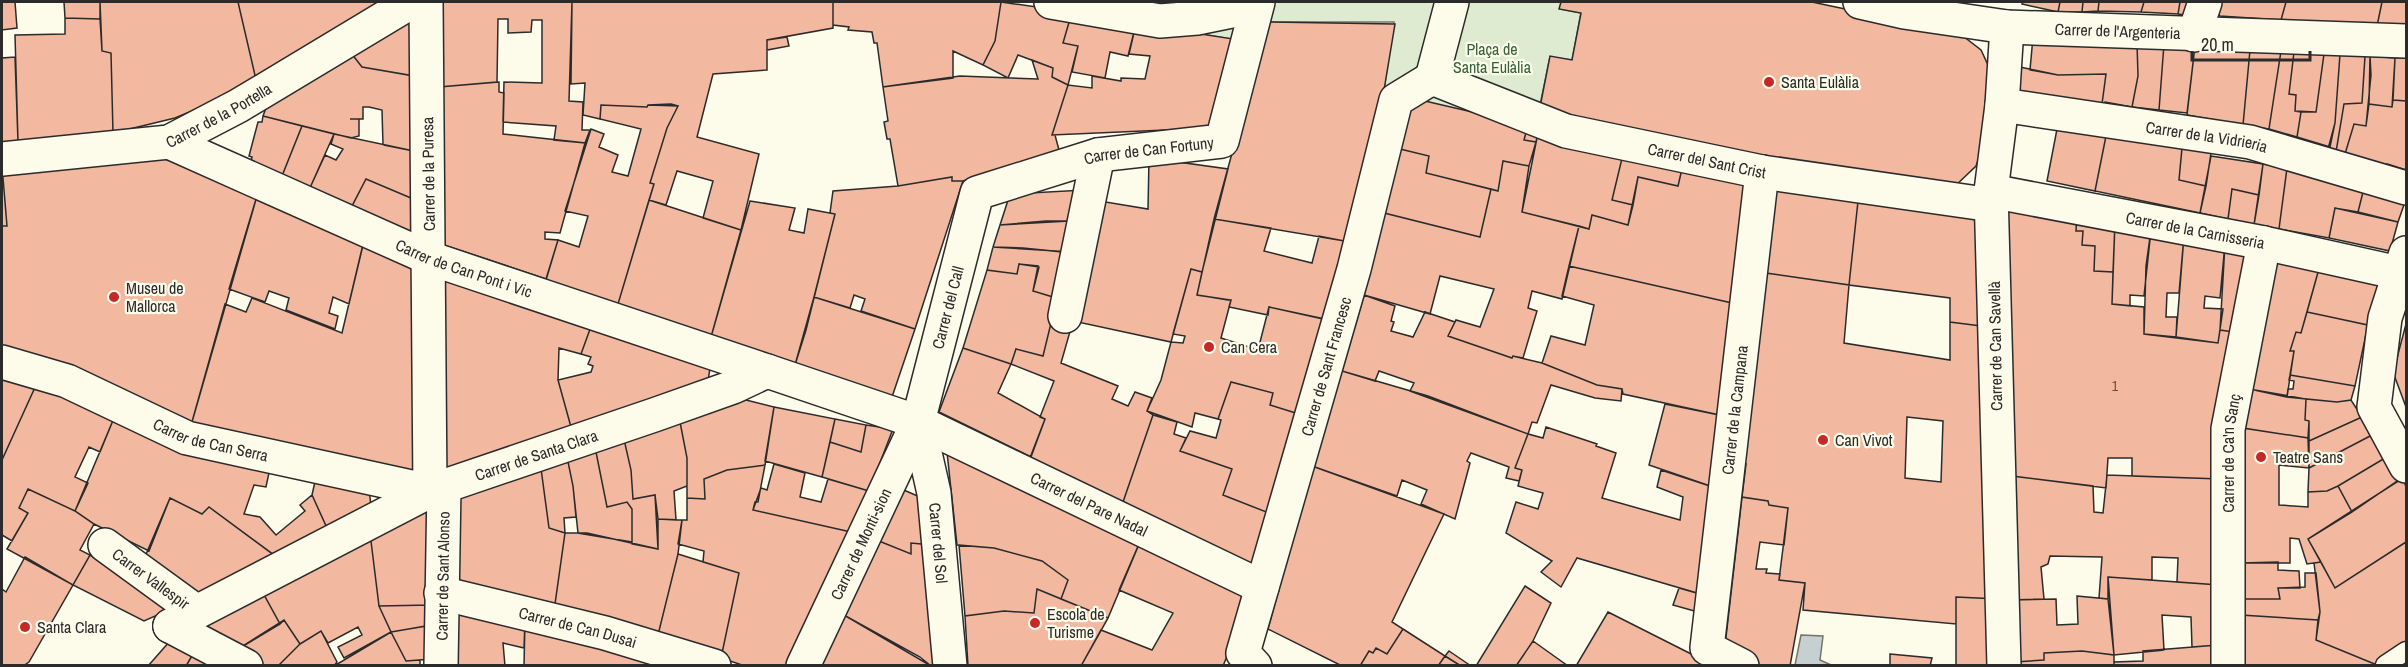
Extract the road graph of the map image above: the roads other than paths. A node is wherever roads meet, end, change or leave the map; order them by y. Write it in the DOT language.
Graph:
graph roads {
  1 [pos="411,2"];
  2 [pos="426,2"];
  3 [pos="1051,2"];
  4 [pos="1452,2"];
  5 [pos="1860,2"];
  6 [pos="2205,2"];
  7 [pos="1257,4"];
  8 [pos="2007,27"];
  9 [pos="2194,35"];
  10 [pos="2406,41"];
  11 [pos="1432,78"];
  12 [pos="2002,105"];
  13 [pos="169,142"];
  14 [pos="1098,155"];
  15 [pos="2,159"];
  16 [pos="1762,172"];
  17 [pos="2406,188"];
  18 [pos="977,193"];
  19 [pos="1991,198"];
  20 [pos="2264,243"];
  21 [pos="429,258"];
  22 [pos="2403,263"];
  23 [pos="1065,316"];
  24 [pos="2,362"];
  25 [pos="767,371"];
  26 [pos="918,422"];
  27 [pos="2406,466"];
  28 [pos="437,489"];
  29 [pos="105,545"];
  30 [pos="1262,587"];
  31 [pos="441,593"];
  32 [pos="184,619"];
  33 [pos="2406,651"];
  34 [pos="2385,665"];
  35 [pos="246,666"];
  36 [pos="441,666"];
  37 [pos="714,666"];
  38 [pos="803,666"];
  39 [pos="950,666"];
  40 [pos="1255,666"];
  41 [pos="1742,666"];
  42 [pos="2004,666"];
  43 [pos="2228,666"];
  1 -- 13 [label="street, Carrer de la Portella"];
  2 -- 21 [label="street, Carrer de la Puresa"];
  3 -- 7 [label="street"];
  4 -- 11 [label="street"];
  5 -- 8 [label="street, Carrer de l'Argenteria"];
  6 -- 9 [label="street"];
  7 -- 14 [label="street, Carrer de Can Fortuny"];
  8 -- 9 [label="street, Carrer de l'Argenteria"];
  8 -- 12 [label="street, Carrer de Can Savellà"];
  9 -- 10 [label="street, Carrer de l'Argenteria"];
  11 -- 16 [label="street, Carrer del Sant Crist"];
  11 -- 30 [label="street, Carrer de Sant Francesc"];
  12 -- 17 [label="street, Carrer de la Vidrieria"];
  12 -- 19 [label="street, Carrer de Can Savellà"];
  13 -- 15 [label="street, Carrer de la Portella"];
  13 -- 21 [label="street, Carrer de Can Pont i Vic"];
  14 -- 18 [label="street, Carrer de Can Fortuny"];
  14 -- 23 [label="street"];
  16 -- 19 [label="street, Carrer del Sant Crist"];
  16 -- 41 [label="street, Carrer de la Campana"];
  18 -- 26 [label="street, Carrer del Call"];
  19 -- 20 [label="street, Carrer de la Carnisseria"];
  19 -- 42 [label="street, Carrer de Can Savellà"];
  20 -- 22 [label="street, Carrer de la Carnisseria"];
  20 -- 43 [label="street, Carrer de Ca'n Sanç"];
  21 -- 25 [label="street, Carrer de Can Pont i Vic"];
  21 -- 28 [label="street, Carrer de la Puresa"];
  22 -- 27 [label="street"];
  24 -- 28 [label="street, Carrer de Can Serra"];
  25 -- 26 [label="street"];
  25 -- 28 [label="street, Carrer de Santa Clara"];
  26 -- 30 [label="street, Carrer del Pare Nadal"];
  26 -- 38 [label="street, Carrer de Monti-sion"];
  26 -- 39 [label="street, Carrer del Sol"];
  28 -- 31 [label="street, Carrer de Sant Alonso"];
  28 -- 32 [label="street, Carrer de Santa Clara"];
  29 -- 32 [label="street, Carrer Vallespir"];
  30 -- 40 [label="street, Carrer de Sant Francesc"];
  31 -- 36 [label="street, Carrer de Sant Alonso"];
  31 -- 37 [label="street, Carrer de Can Dusai"];
  32 -- 35 [label="street, Carrer Vallespir"];
  33 -- 34 [label="lane"];
}
